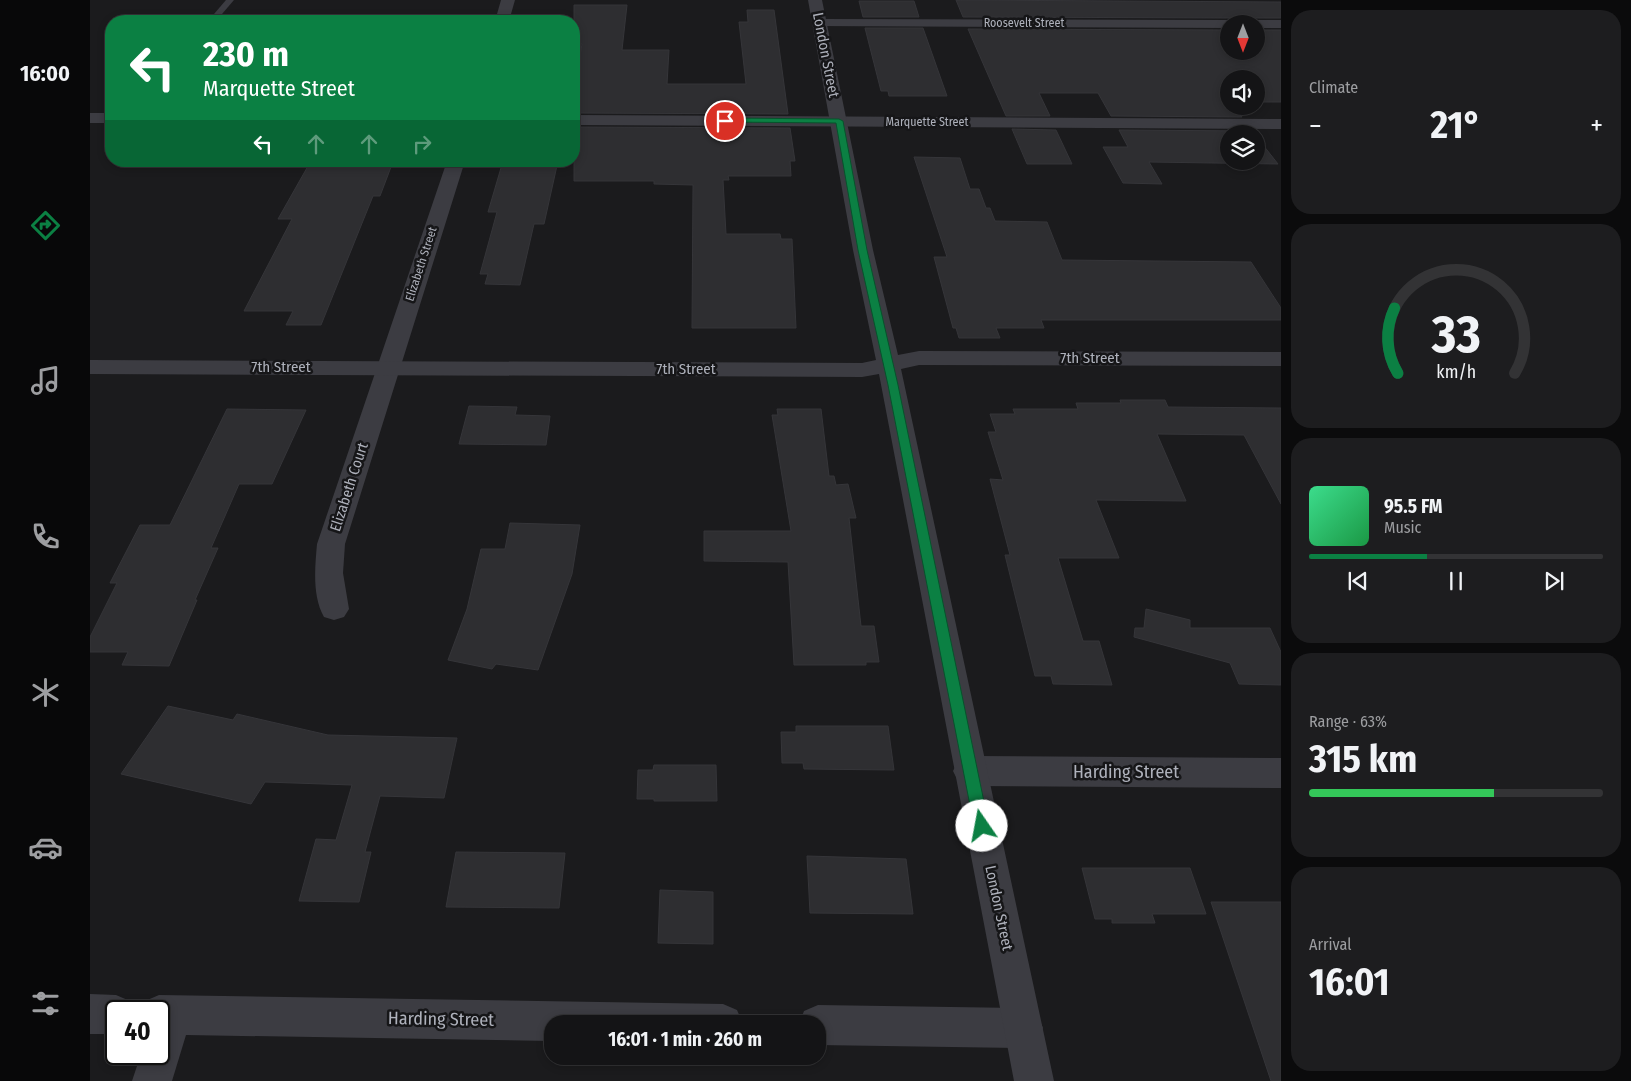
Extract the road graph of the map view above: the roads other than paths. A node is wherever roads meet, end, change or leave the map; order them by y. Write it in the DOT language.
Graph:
graph roads {
  1 [pos="230,0"];
  2 [pos="508,0"];
  3 [pos="818,11"];
  4 [pos="217,15"];
  5 [pos="504,15"];
  6 [pos="1220,24"];
  7 [pos="1265,24"];
  8 [pos="1281,24"];
  9 [pos="90,118"];
  10 [pos="105,118"];
  11 [pos="580,120"];
  12 [pos="839,121"];
  13 [pos="1281,124"];
  14 [pos="454,167"];
  15 [pos="1281,359"];
  16 [pos="889,364"];
  17 [pos="90,367"];
  18 [pos="387,367"];
  19 [pos="334,609"];
  20 [pos="970,771"];
  21 [pos="1281,773"];
  22 [pos="90,1014"];
  23 [pos="105,1014"];
  24 [pos="170,1015"];
  25 [pos="544,1021"];
  26 [pos="826,1025"];
  27 [pos="1024,1028"];
  28 [pos="155,1065"];
  29 [pos="152,1081"];
  30 [pos="1034,1081"];
  1 -- 4 [label="lane"];
  2 -- 5 [label="street"];
  3 -- 6 [label="street, Roosevelt Street"];
  3 -- 12 [label="street, London Street"];
  7 -- 8 [label="street"];
  9 -- 10 [label="street"];
  11 -- 12 [label="street, Marquette Street"];
  12 -- 13 [label="street, Marquette Street"];
  12 -- 16 [label="street, London Street"];
  14 -- 18 [label="street, Elizabeth Street"];
  15 -- 16 [label="street, 7th Street"];
  16 -- 18 [label="street, 7th Street"];
  16 -- 20 [label="street, London Street"];
  17 -- 18 [label="street, 7th Street"];
  18 -- 19 [label="street, Elizabeth Court"];
  20 -- 21 [label="street, Harding Street"];
  20 -- 27 [label="street, London Street"];
  22 -- 23 [label="street"];
  24 -- 25 [label="street, Harding Street"];
  26 -- 27 [label="street"];
  27 -- 30 [label="street, London Street"];
  28 -- 29 [label="street"];
}
